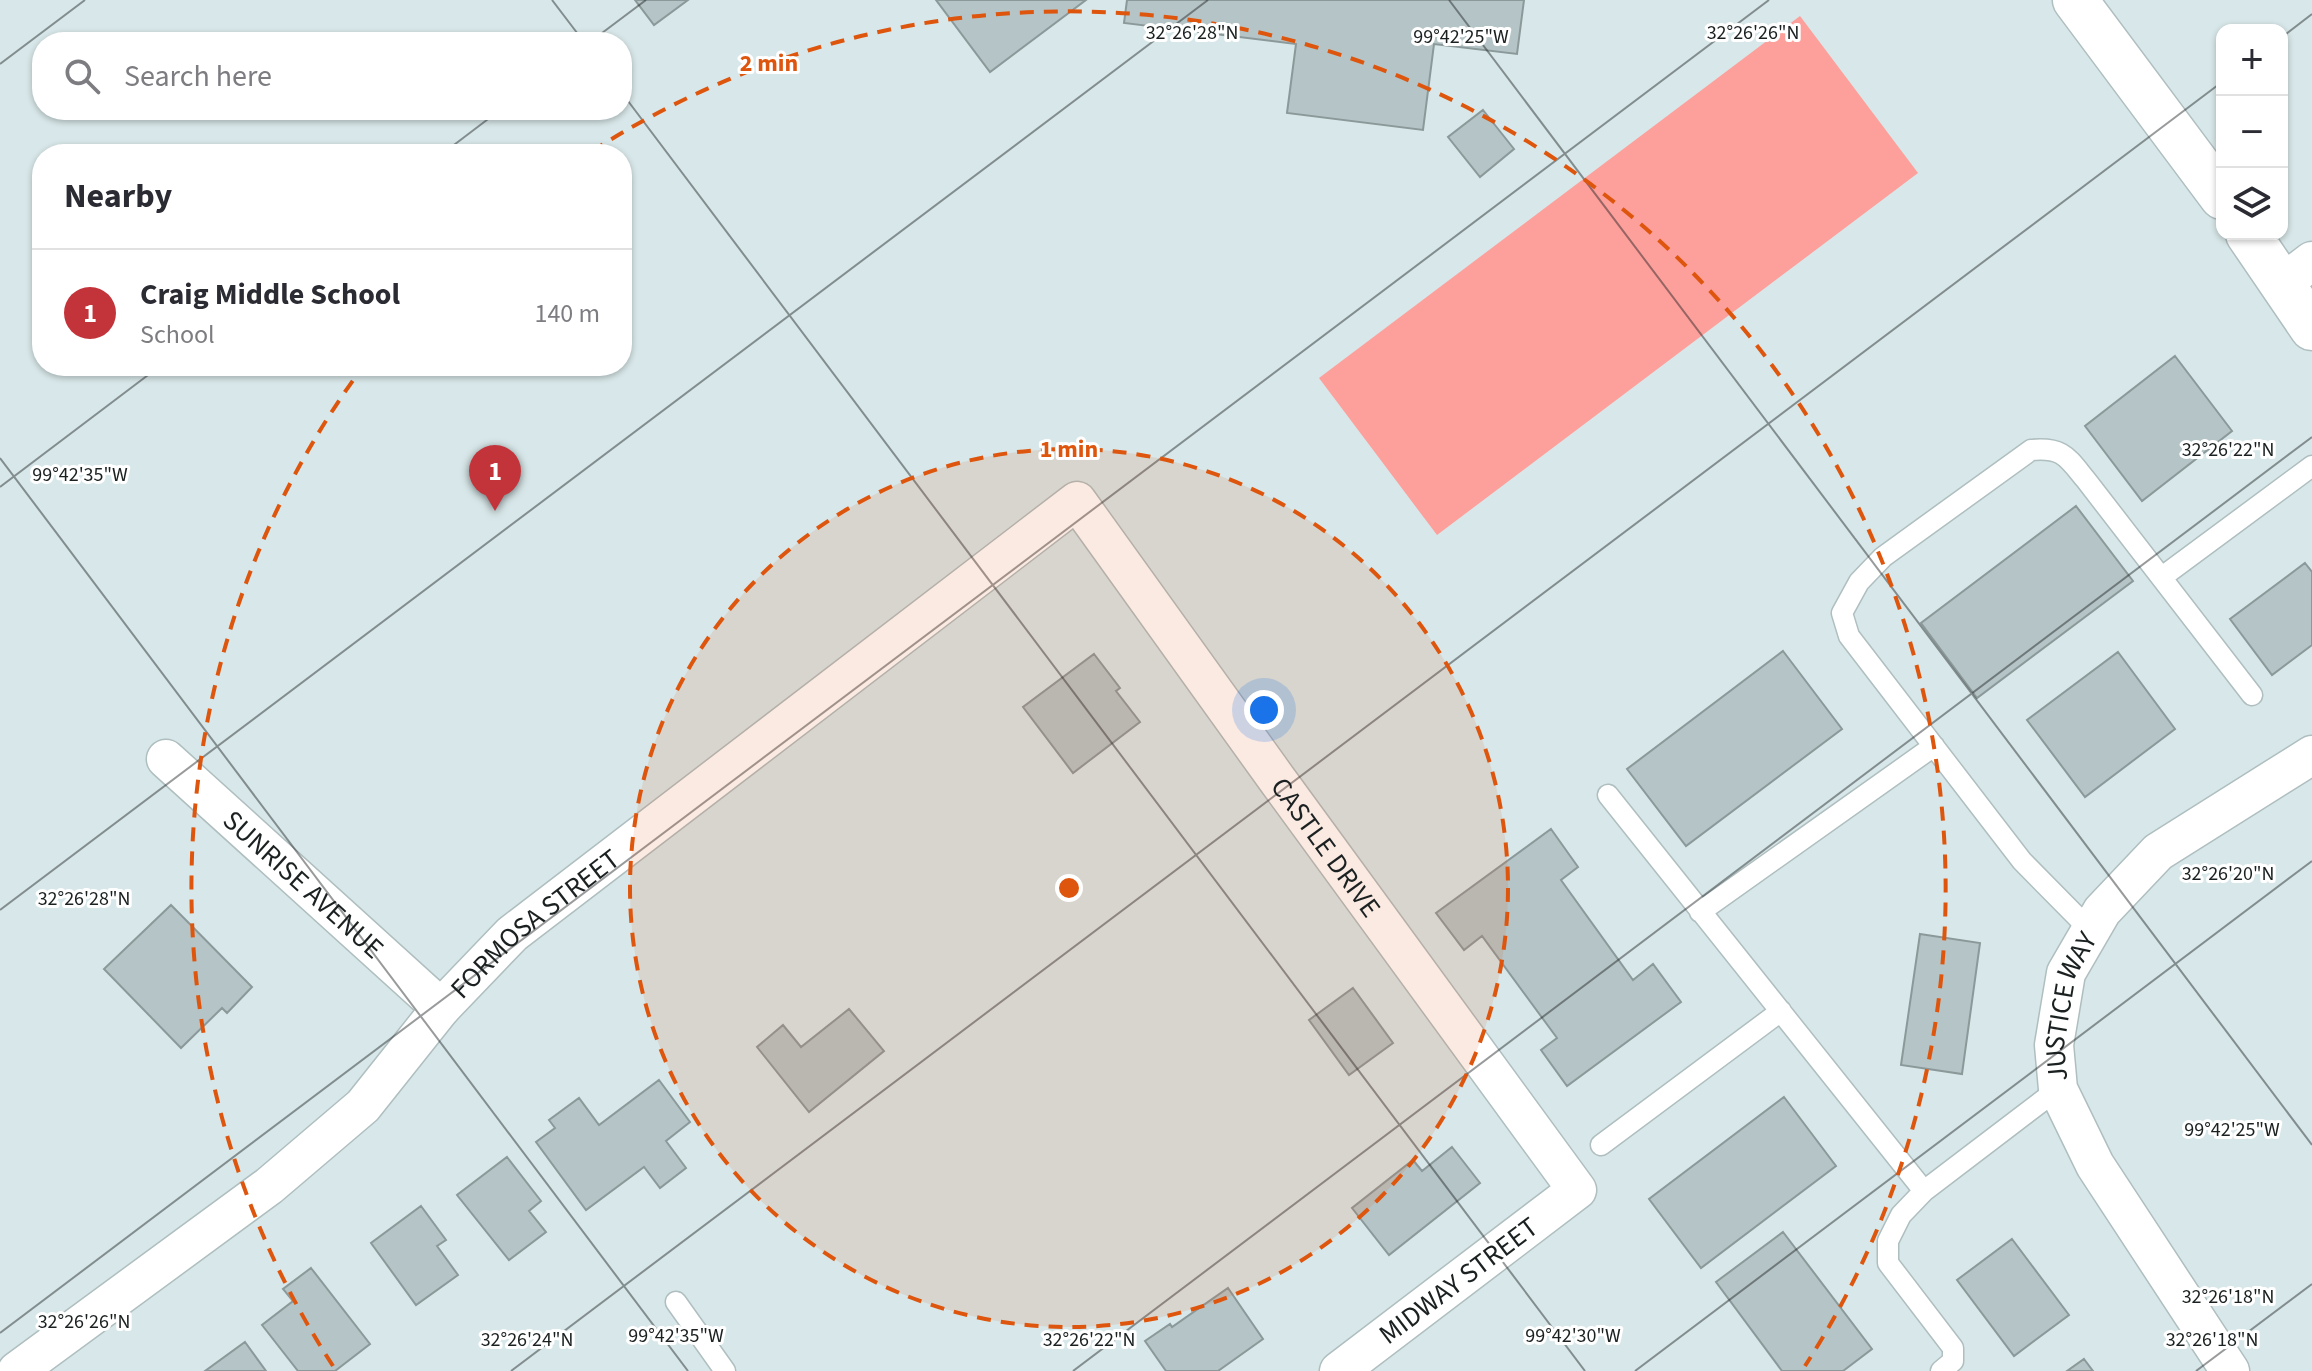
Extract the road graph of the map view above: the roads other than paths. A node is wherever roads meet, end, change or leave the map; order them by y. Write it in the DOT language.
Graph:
graph roads {
  1 [pos="2075,0"];
  2 [pos="2216,189"];
  3 [pos="2256,240"];
  4 [pos="2297,272"];
  5 [pos="2312,328"];
  6 [pos="2312,466"];
  7 [pos="1077,501"];
  8 [pos="2162,577"];
  9 [pos="2252,695"];
  10 [pos="1934,746"];
  11 [pos="2312,755"];
  12 [pos="166,759"];
  13 [pos="1608,795"];
  14 [pos="1700,912"];
  15 [pos="2091,931"];
  16 [pos="441,1008"];
  17 [pos="1781,1011"];
  18 [pos="2058,1089"];
  19 [pos="1601,1145"];
  20 [pos="1577,1190"];
  21 [pos="1924,1191"];
  22 [pos="676,1302"];
  23 [pos="17,1371"];
  24 [pos="725,1371"];
  25 [pos="1339,1371"];
  26 [pos="1941,1371"];
  27 [pos="2230,1371"];
  1 -- 2 [label="main road"];
  3 -- 4 [label="main road"];
  4 -- 5 [label="main road"];
  6 -- 8 [label="lane"];
  7 -- 16 [label="street, FORMOSA STREET"];
  7 -- 20 [label="street, CASTLE DRIVE"];
  8 -- 9 [label="lane"];
  8 -- 10 [label="lane"];
  10 -- 14 [label="lane"];
  10 -- 15 [label="lane"];
  11 -- 15 [label="street, JUSTICE WAY"];
  12 -- 16 [label="street, SUNRISE AVENUE"];
  13 -- 14 [label="lane"];
  14 -- 17 [label="lane"];
  15 -- 18 [label="street, JUSTICE WAY"];
  16 -- 23 [label="street, FORMOSA STREET"];
  17 -- 19 [label="lane"];
  17 -- 21 [label="lane"];
  18 -- 21 [label="lane"];
  18 -- 27 [label="street, JUSTICE WAY"];
  20 -- 25 [label="street, MIDWAY STREET"];
  21 -- 26 [label="lane"];
  22 -- 24 [label="lane"];
}
